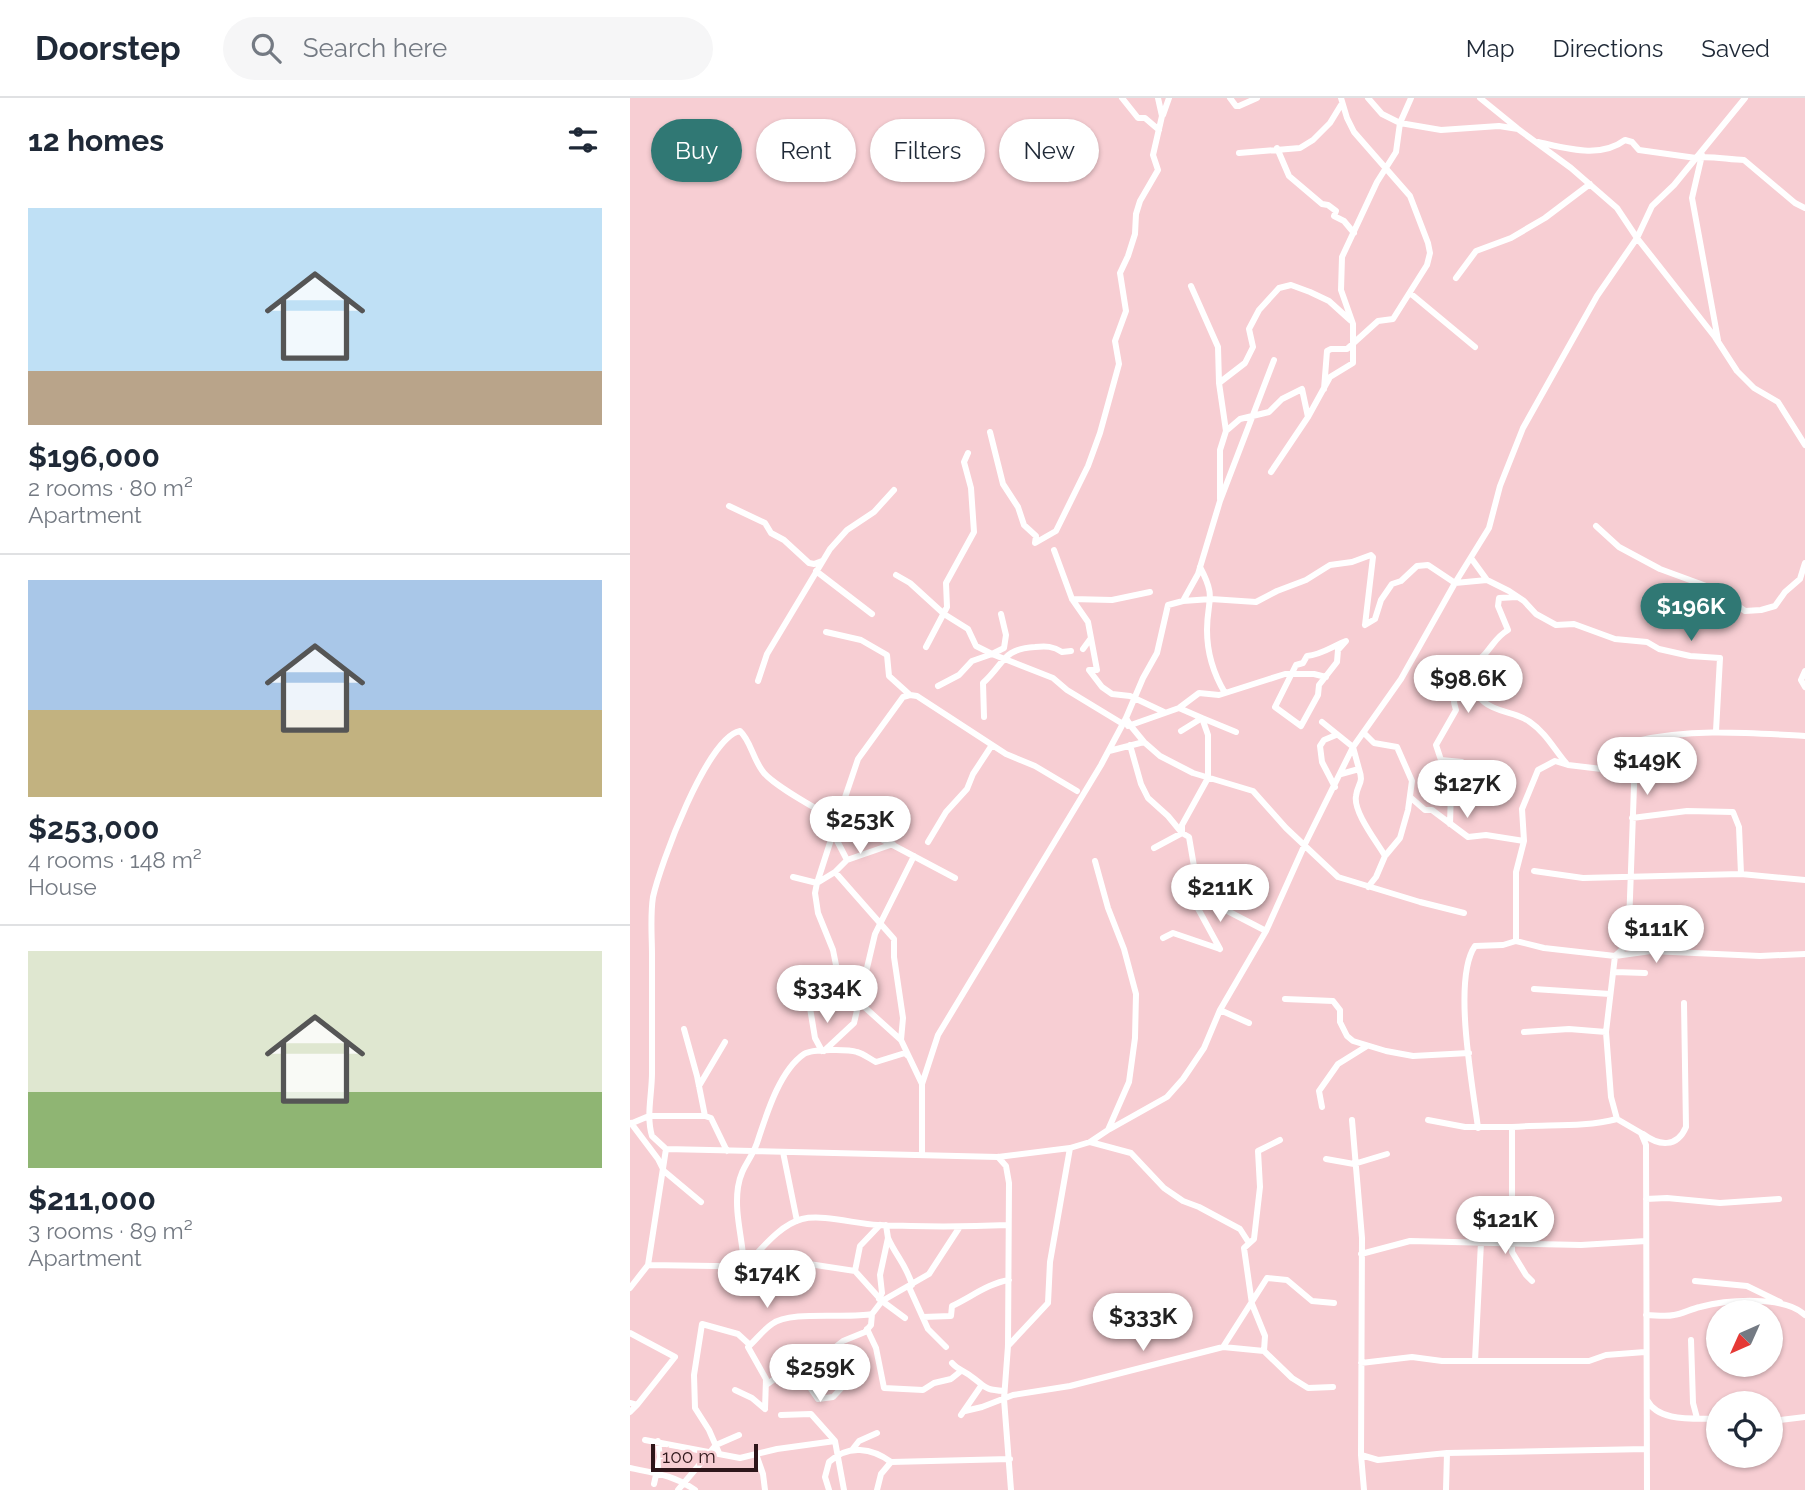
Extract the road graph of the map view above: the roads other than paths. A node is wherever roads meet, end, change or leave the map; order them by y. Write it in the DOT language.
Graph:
graph roads {
  1 [pos="1122,98"];
  2 [pos="1158,98"];
  3 [pos="1169,98"];
  4 [pos="1230,98"];
  5 [pos="1257,98"];
  6 [pos="1368,98"];
  7 [pos="1411,98"];
  8 [pos="1480,98"];
  9 [pos="1745,98"];
  10 [pos="1341,101"];
  11 [pos="1162,116"];
  12 [pos="1400,123"];
  13 [pos="1518,129"];
  14 [pos="1159,130"];
  15 [pos="1535,142"];
  16 [pos="1278,149"];
  17 [pos="1238,153"];
  18 [pos="1700,154"];
  19 [pos="1387,168"];
  20 [pos="1590,184"];
  21 [pos="1805,208"];
  22 [pos="1354,233"];
  23 [pos="1637,239"];
  24 [pos="1456,278"];
  25 [pos="1191,286"];
  26 [pos="1410,293"];
  27 [pos="1353,324"];
  28 [pos="1718,342"];
  29 [pos="1352,346"];
  30 [pos="1475,348"];
  31 [pos="1274,360"];
  32 [pos="1219,383"];
  33 [pos="1324,391"];
  34 [pos="1253,416"];
  35 [pos="1308,417"];
  36 [pos="1226,431"];
  37 [pos="990,432"];
  38 [pos="1805,445"];
  39 [pos="968,453"];
  40 [pos="1271,472"];
  41 [pos="894,490"];
  42 [pos="1220,501"];
  43 [pos="729,506"];
  44 [pos="1596,526"];
  45 [pos="1054,551"];
  46 [pos="1471,558"];
  47 [pos="822,561"];
  48 [pos="1805,563"];
  49 [pos="1200,567"];
  50 [pos="816,571"];
  51 [pos="896,575"];
  52 [pos="1488,580"];
  53 [pos="1455,583"];
  54 [pos="1150,592"];
  55 [pos="1518,597"];
  56 [pos="1072,599"];
  57 [pos="1211,599"];
  58 [pos="1183,601"];
  59 [pos="872,614"];
  60 [pos="944,614"];
  61 [pos="1000,614"];
  62 [pos="826,632"];
  63 [pos="1091,638"];
  64 [pos="926,647"];
  65 [pos="1083,649"];
  66 [pos="1071,651"];
  67 [pos="992,654"];
  68 [pos="1003,660"];
  69 [pos="1463,670"];
  70 [pos="1805,671"];
  71 [pos="1290,674"];
  72 [pos="1326,677"];
  73 [pos="758,681"];
  74 [pos="938,686"];
  75 [pos="1805,687"];
  76 [pos="1225,693"];
  77 [pos="910,695"];
  78 [pos="1135,699"];
  79 [pos="1179,708"];
  80 [pos="1164,712"];
  81 [pos="984,717"];
  82 [pos="1202,718"];
  83 [pos="1322,722"];
  84 [pos="1125,724"];
  85 [pos="1181,731"];
  86 [pos="1236,732"];
  87 [pos="1716,732"];
  88 [pos="1364,733"];
  89 [pos="1336,735"];
  90 [pos="1805,736"];
  91 [pos="1144,742"];
  92 [pos="992,745"];
  93 [pos="1130,745"];
  94 [pos="1353,747"];
  95 [pos="1109,751"];
  96 [pos="1629,762"];
  97 [pos="1567,765"];
  98 [pos="1359,769"];
  99 [pos="1341,774"];
  100 [pos="1208,778"];
  101 [pos="1335,787"];
  102 [pos="1077,791"];
  103 [pos="1410,797"];
  104 [pos="1632,818"];
  105 [pos="837,821"];
  106 [pos="1450,824"];
  107 [pos="833,833"];
  108 [pos="1182,833"];
  109 [pos="1524,841"];
  110 [pos="928,842"];
  111 [pos="893,844"];
  112 [pos="1305,844"];
  113 [pos="1154,848"];
  114 [pos="914,856"];
  115 [pos="1385,856"];
  116 [pos="847,860"];
  117 [pos="1095,861"];
  118 [pos="1534,871"];
  119 [pos="835,872"];
  120 [pos="1741,874"];
  121 [pos="1629,876"];
  122 [pos="793,877"];
  123 [pos="955,878"];
  124 [pos="1805,880"];
  125 [pos="817,883"];
  126 [pos="1368,887"];
  127 [pos="1189,891"];
  128 [pos="1464,913"];
  129 [pos="879,925"];
  130 [pos="1266,931"];
  131 [pos="1163,938"];
  132 [pos="1516,941"];
  133 [pos="1805,954"];
  134 [pos="1615,956"];
  135 [pos="1615,972"];
  136 [pos="1644,973"];
  137 [pos="1534,989"];
  138 [pos="1610,994"];
  139 [pos="1285,999"];
  140 [pos="858,1003"];
  141 [pos="1684,1003"];
  142 [pos="810,1008"];
  143 [pos="1220,1010"];
  144 [pos="1249,1023"];
  145 [pos="684,1028"];
  146 [pos="1524,1032"];
  147 [pos="1606,1032"];
  148 [pos="901,1040"];
  149 [pos="1353,1041"];
  150 [pos="725,1042"];
  151 [pos="1367,1046"];
  152 [pos="823,1051"];
  153 [pos="1469,1053"];
  154 [pos="1353,1054"];
  155 [pos="912,1060"];
  156 [pos="922,1084"];
  157 [pos="699,1086"];
  158 [pos="1322,1107"];
  159 [pos="649,1116"];
  160 [pos="705,1116"];
  161 [pos="1617,1119"];
  162 [pos="1352,1120"];
  163 [pos="1428,1120"];
  164 [pos="631,1124"];
  165 [pos="1512,1127"];
  166 [pos="1478,1128"];
  167 [pos="1108,1130"];
  168 [pos="1642,1133"];
  169 [pos="1280,1140"];
  170 [pos="1090,1142"];
  171 [pos="1070,1148"];
  172 [pos="666,1149"];
  173 [pos="727,1151"];
  174 [pos="754,1151"];
  175 [pos="783,1152"];
  176 [pos="922,1154"];
  177 [pos="1387,1154"];
  178 [pos="998,1157"];
  179 [pos="1326,1159"];
  180 [pos="1354,1164"];
  181 [pos="664,1171"];
  182 [pos="1646,1199"];
  183 [pos="1779,1199"];
  184 [pos="701,1202"];
  185 [pos="797,1221"];
  186 [pos="883,1225"];
  187 [pos="1008,1225"];
  188 [pos="959,1228"];
  189 [pos="888,1238"];
  190 [pos="1646,1241"];
  191 [pos="1481,1242"];
  192 [pos="1249,1243"];
  193 [pos="1513,1243"];
  194 [pos="1361,1254"];
  195 [pos="648,1265"];
  196 [pos="744,1267"];
  197 [pos="855,1271"];
  198 [pos="1009,1280"];
  199 [pos="1532,1281"];
  200 [pos="1695,1281"];
  201 [pos="911,1286"];
  202 [pos="630,1288"];
  203 [pos="881,1300"];
  204 [pos="1776,1300"];
  205 [pos="1334,1303"];
  206 [pos="1783,1303"];
  207 [pos="1252,1304"];
  208 [pos="1706,1306"];
  209 [pos="872,1314"];
  210 [pos="1646,1315"];
  211 [pos="1805,1315"];
  212 [pos="923,1317"];
  213 [pos="905,1318"];
  214 [pos="867,1329"];
  215 [pos="630,1333"];
  216 [pos="1690,1340"];
  217 [pos="750,1345"];
  218 [pos="1008,1346"];
  219 [pos="946,1347"];
  220 [pos="1223,1347"];
  221 [pos="1264,1351"];
  222 [pos="1645,1352"];
  223 [pos="1475,1361"];
  224 [pos="952,1363"];
  225 [pos="1361,1363"];
  226 [pos="864,1364"];
  227 [pos="790,1368"];
  228 [pos="961,1371"];
  229 [pos="766,1385"];
  230 [pos="981,1386"];
  231 [pos="1333,1387"];
  232 [pos="735,1390"];
  233 [pos="1004,1395"];
  234 [pos="1646,1397"];
  235 [pos="633,1404"];
  236 [pos="630,1412"];
  237 [pos="781,1415"];
  238 [pos="1805,1417"];
  239 [pos="1697,1418"];
  240 [pos="1706,1418"];
  241 [pos="1783,1420"];
  242 [pos="877,1433"];
  243 [pos="739,1435"];
  244 [pos="645,1440"];
  245 [pos="658,1441"];
  246 [pos="835,1441"];
  247 [pos="716,1445"];
  248 [pos="1646,1449"];
  249 [pos="852,1450"];
  250 [pos="710,1451"];
  251 [pos="719,1453"];
  252 [pos="1447,1453"];
  253 [pos="756,1454"];
  254 [pos="1361,1455"];
  255 [pos="836,1457"];
  256 [pos="1010,1459"];
  257 [pos="891,1462"];
  258 [pos="630,1468"];
  259 [pos="656,1473"];
  260 [pos="684,1483"];
  261 [pos="654,1484"];
  262 [pos="678,1490"];
  263 [pos="695,1490"];
  264 [pos="765,1490"];
  265 [pos="830,1490"];
  266 [pos="844,1490"];
  267 [pos="877,1490"];
  268 [pos="1012,1490"];
  269 [pos="1364,1490"];
  270 [pos="1446,1490"];
  271 [pos="1647,1490"];
  1 -- 14 [label="street"];
  2 -- 11 [label="street"];
  3 -- 11 [label="street"];
  4 -- 5 [label="street"];
  6 -- 12 [label="street"];
  7 -- 12 [label="street"];
  8 -- 13 [label="street"];
  9 -- 18 [label="street"];
  10 -- 16 [label="street"];
  10 -- 19 [label="street"];
  11 -- 14 [label="street"];
  12 -- 13 [label="street"];
  12 -- 19 [label="street"];
  13 -- 15 [label="street"];
  14 -- 37 [label="street"];
  15 -- 18 [label="street"];
  15 -- 20 [label="street"];
  16 -- 17 [label="street"];
  16 -- 22 [label="street"];
  18 -- 21 [label="street"];
  18 -- 23 [label="street"];
  18 -- 28 [label="street"];
  19 -- 22 [label="street"];
  19 -- 26 [label="street"];
  20 -- 23 [label="street"];
  20 -- 24 [label="street"];
  22 -- 27 [label="street"];
  23 -- 28 [label="street"];
  23 -- 46 [label="street"];
  25 -- 32 [label="street"];
  26 -- 29 [label="street"];
  26 -- 30 [label="street"];
  27 -- 29 [label="street"];
  27 -- 32 [label="street"];
  28 -- 38 [label="street"];
  29 -- 33 [label="street"];
  29 -- 33 [label="street"];
  31 -- 34 [label="street"];
  32 -- 36 [label="street"];
  33 -- 35 [label="street"];
  34 -- 35 [label="street"];
  34 -- 36 [label="street"];
  34 -- 42 [label="street"];
  35 -- 40 [label="street"];
  36 -- 42 [label="street"];
  39 -- 60 [label="street"];
  41 -- 47 [label="street"];
  42 -- 49 [label="street"];
  43 -- 47 [label="street"];
  44 -- 48 [label="street"];
  45 -- 56 [label="street"];
  46 -- 52 [label="street"];
  46 -- 53 [label="street"];
  47 -- 50 [label="street"];
  49 -- 57 [label="street"];
  49 -- 58 [label="street"];
  50 -- 59 [label="street"];
  50 -- 73 [label="street"];
  51 -- 60 [label="street"];
  52 -- 53 [label="street"];
  52 -- 55 [label="street"];
  53 -- 57 [label="street"];
  53 -- 88 [label="street"];
  54 -- 56 [label="street"];
  55 -- 69 [label="street"];
  55 -- 87 [label="street"];
  56 -- 63 [label="street"];
  57 -- 58 [label="street"];
  57 -- 76 [label="street"];
  58 -- 78 [label="street"];
  60 -- 64 [label="street"];
  60 -- 67 [label="street"];
  61 -- 67 [label="street"];
  62 -- 77 [label="street"];
  63 -- 65 [label="street"];
  63 -- 78 [label="street"];
  66 -- 68 [label="street"];
  67 -- 68 [label="street"];
  67 -- 74 [label="street"];
  68 -- 81 [label="street"];
  68 -- 84 [label="street"];
  69 -- 97 [label="street"];
  69 -- 106 [label="street"];
  70 -- 75 [label="street"];
  71 -- 72 [label="street"];
  71 -- 72 [label="street"];
  71 -- 72 [label="street"];
  71 -- 76 [label="street"];
  76 -- 79 [label="street"];
  77 -- 92 [label="street"];
  77 -- 105 [label="street"];
  78 -- 80 [label="street"];
  78 -- 84 [label="street"];
  79 -- 80 [label="street"];
  79 -- 82 [label="street"];
  80 -- 84 [label="street"];
  82 -- 85 [label="street"];
  82 -- 86 [label="street"];
  82 -- 100 [label="street"];
  83 -- 89 [label="street"];
  84 -- 91 [label="street"];
  84 -- 95 [label="street"];
  87 -- 90 [label="street"];
  87 -- 96 [label="street"];
  88 -- 94 [label="street"];
  88 -- 103 [label="street"];
  89 -- 94 [label="street"];
  89 -- 101 [label="street"];
  91 -- 93 [label="street"];
  91 -- 100 [label="street"];
  92 -- 102 [label="street"];
  92 -- 110 [label="street"];
  93 -- 95 [label="street"];
  93 -- 108 [label="street"];
  94 -- 98 [label="street"];
  94 -- 99 [label="street"];
  95 -- 156 [label="street"];
  96 -- 97 [label="street"];
  96 -- 104 [label="street"];
  97 -- 109 [label="street"];
  98 -- 99 [label="street"];
  98 -- 115 [label="street"];
  99 -- 101 [label="street"];
  100 -- 108 [label="street"];
  100 -- 112 [label="street"];
  101 -- 112 [label="street"];
  103 -- 106 [label="street"];
  103 -- 115 [label="street"];
  104 -- 120 [label="street"];
  104 -- 121 [label="street"];
  105 -- 107 [label="street"];
  105 -- 111 [label="street"];
  105 -- 159 [label="street"];
  106 -- 109 [label="street"];
  107 -- 116 [label="street"];
  107 -- 125 [label="street"];
  108 -- 113 [label="street"];
  108 -- 127 [label="street"];
  109 -- 132 [label="street"];
  111 -- 114 [label="street"];
  111 -- 116 [label="street"];
  112 -- 126 [label="street"];
  112 -- 130 [label="street"];
  114 -- 123 [label="street"];
  114 -- 129 [label="street"];
  115 -- 126 [label="street"];
  116 -- 119 [label="street"];
  117 -- 167 [label="street"];
  118 -- 121 [label="street"];
  119 -- 125 [label="street"];
  119 -- 129 [label="street"];
  120 -- 121 [label="street"];
  120 -- 124 [label="street"];
  121 -- 134 [label="street"];
  122 -- 125 [label="street"];
  125 -- 140 [label="street"];
  126 -- 128 [label="street"];
  127 -- 130 [label="street"];
  127 -- 131 [label="street"];
  129 -- 140 [label="street"];
  129 -- 148 [label="street"];
  130 -- 143 [label="street"];
  132 -- 134 [label="street"];
  132 -- 153 [label="street"];
  133 -- 134 [label="street"];
  134 -- 135 [label="street"];
  135 -- 136 [label="street"];
  135 -- 138 [label="street"];
  137 -- 138 [label="street"];
  138 -- 147 [label="street"];
  139 -- 149 [label="street"];
  140 -- 148 [label="street"];
  140 -- 152 [label="street"];
  141 -- 168 [label="street"];
  142 -- 152 [label="street"];
  143 -- 144 [label="street"];
  143 -- 167 [label="street"];
  145 -- 157 [label="street"];
  146 -- 147 [label="street"];
  147 -- 161 [label="street"];
  148 -- 155 [label="street"];
  149 -- 151 [label="street"];
  149 -- 154 [label="street"];
  150 -- 157 [label="street"];
  151 -- 153 [label="street"];
  151 -- 154 [label="street"];
  152 -- 155 [label="street"];
  152 -- 174 [label="street"];
  153 -- 166 [label="street"];
  154 -- 158 [label="street"];
  155 -- 156 [label="street"];
  156 -- 176 [label="street"];
  157 -- 160 [label="street"];
  159 -- 160 [label="street"];
  159 -- 164 [label="street"];
  159 -- 172 [label="street"];
  160 -- 173 [label="street"];
  161 -- 165 [label="street"];
  161 -- 168 [label="street"];
  162 -- 180 [label="street"];
  163 -- 166 [label="street"];
  164 -- 181 [label="street"];
  165 -- 166 [label="street"];
  165 -- 193 [label="street"];
  167 -- 170 [label="street"];
  168 -- 182 [label="street"];
  169 -- 192 [label="street"];
  170 -- 171 [label="street"];
  170 -- 192 [label="street"];
  171 -- 178 [label="street"];
  171 -- 218 [label="street"];
  172 -- 173 [label="street"];
  172 -- 181 [label="street"];
  173 -- 174 [label="street"];
  174 -- 175 [label="street"];
  174 -- 196 [label="street"];
  175 -- 176 [label="street"];
  175 -- 185 [label="street"];
  176 -- 178 [label="street"];
  177 -- 180 [label="street"];
  178 -- 187 [label="street"];
  179 -- 180 [label="street"];
  180 -- 194 [label="street"];
  181 -- 184 [label="street"];
  181 -- 195 [label="street"];
  182 -- 183 [label="street"];
  182 -- 190 [label="street"];
  185 -- 186 [label="street"];
  185 -- 196 [label="street"];
  186 -- 188 [label="street"];
  186 -- 189 [label="street"];
  186 -- 197 [label="street"];
  187 -- 188 [label="street"];
  187 -- 198 [label="street"];
  188 -- 201 [label="street"];
  189 -- 201 [label="street"];
  189 -- 203 [label="street"];
  190 -- 193 [label="street"];
  190 -- 210 [label="street"];
  191 -- 193 [label="street"];
  191 -- 194 [label="street"];
  191 -- 223 [label="street"];
  192 -- 207 [label="street"];
  193 -- 199 [label="street"];
  194 -- 225 [label="street"];
  195 -- 196 [label="street"];
  195 -- 202 [label="street"];
  196 -- 197 [label="street"];
  197 -- 203 [label="street"];
  198 -- 212 [label="street"];
  198 -- 218 [label="street"];
  200 -- 204 [label="street"];
  201 -- 203 [label="street"];
  201 -- 212 [label="street"];
  203 -- 209 [label="street"];
  203 -- 213 [label="street"];
  205 -- 207 [label="street"];
  206 -- 211 [label="street"];
  207 -- 220 [label="street"];
  207 -- 221 [label="street"];
  208 -- 210 [label="street"];
  209 -- 214 [label="street"];
  209 -- 217 [label="street"];
  210 -- 222 [label="street"];
  212 -- 219 [label="street"];
  214 -- 227 [label="street"];
  214 -- 228 [label="street"];
  215 -- 235 [label="street"];
  216 -- 239 [label="street"];
  217 -- 229 [label="street"];
  217 -- 247 [label="street"];
  218 -- 233 [label="street"];
  220 -- 221 [label="street"];
  220 -- 233 [label="street"];
  221 -- 231 [label="street"];
  222 -- 223 [label="street"];
  222 -- 234 [label="street"];
  223 -- 225 [label="street"];
  224 -- 228 [label="street"];
  225 -- 254 [label="street"];
  226 -- 227 [label="street"];
  227 -- 229 [label="street"];
  228 -- 230 [label="street"];
  229 -- 232 [label="street"];
  230 -- 233 [label="street"];
  230 -- 233 [label="street"];
  233 -- 256 [label="street"];
  234 -- 239 [label="street"];
  234 -- 248 [label="street"];
  235 -- 236 [label="street"];
  237 -- 246 [label="street"];
  238 -- 241 [label="street"];
  239 -- 240 [label="street"];
  242 -- 249 [label="street"];
  243 -- 247 [label="street"];
  244 -- 245 [label="street"];
  245 -- 250 [label="street"];
  245 -- 259 [label="street"];
  246 -- 253 [label="street"];
  246 -- 255 [label="street"];
  247 -- 250 [label="street"];
  247 -- 251 [label="street"];
  248 -- 252 [label="street"];
  248 -- 271 [label="street"];
  249 -- 255 [label="street"];
  249 -- 257 [label="street"];
  250 -- 251 [label="street"];
  250 -- 260 [label="street"];
  251 -- 253 [label="street"];
  252 -- 254 [label="street"];
  252 -- 270 [label="street"];
  253 -- 264 [label="street"];
  254 -- 269 [label="street"];
  255 -- 265 [label="street"];
  255 -- 266 [label="street"];
  256 -- 257 [label="street"];
  256 -- 268 [label="street"];
  257 -- 267 [label="street"];
  258 -- 259 [label="street"];
  259 -- 260 [label="street"];
  259 -- 261 [label="street"];
  260 -- 262 [label="street"];
  260 -- 263 [label="street"];
}
